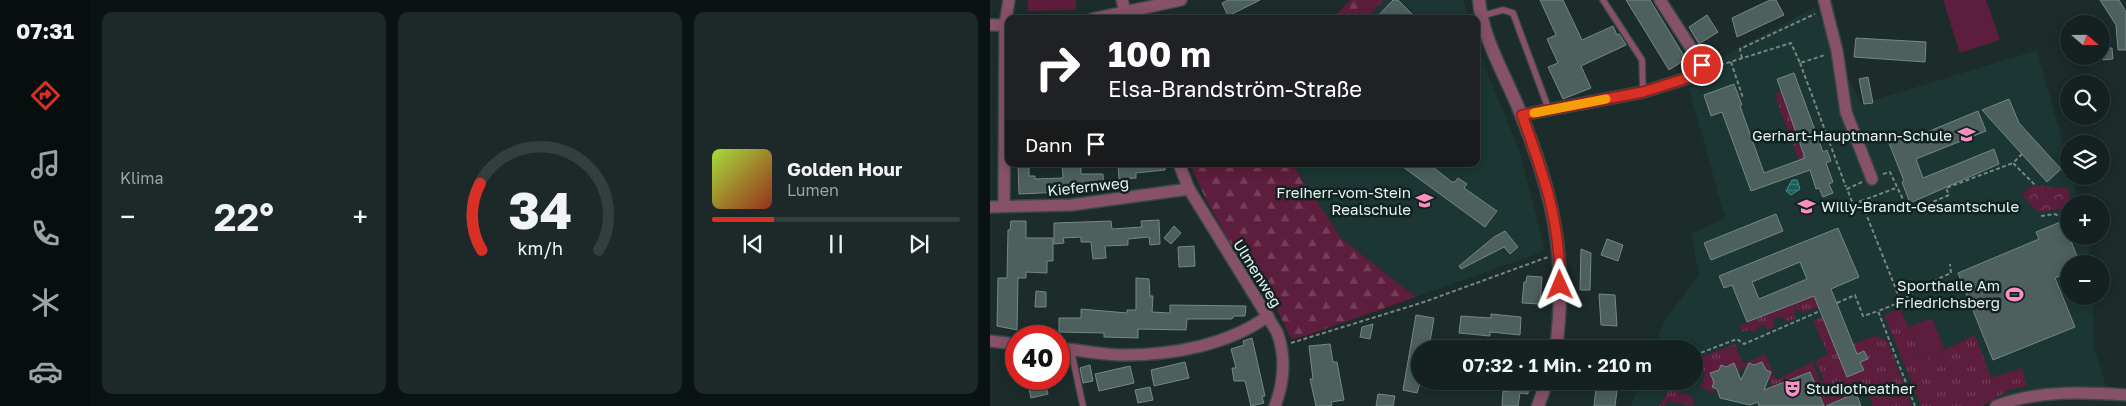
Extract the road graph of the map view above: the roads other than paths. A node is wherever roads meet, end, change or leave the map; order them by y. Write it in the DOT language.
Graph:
graph roads {
  1 [pos="1009,0"];
  2 [pos="1122,0"];
  3 [pos="1181,0"];
  4 [pos="1479,0"];
  5 [pos="1603,0"];
  6 [pos="1660,0"];
  7 [pos="1826,4"];
  8 [pos="1008,15"];
  9 [pos="1126,15"];
  10 [pos="1129,15"];
  11 [pos="1480,15"];
  12 [pos="1480,16"];
  13 [pos="990,25"];
  14 [pos="1005,25"];
  15 [pos="1643,92"];
  16 [pos="1549,110"];
  17 [pos="1522,115"];
  18 [pos="1005,146"];
  19 [pos="1180,167"];
  20 [pos="1872,179"];
  21 [pos="1190,189"];
  22 [pos="1004,206"];
  23 [pos="990,207"];
  24 [pos="1268,316"];
  25 [pos="1554,340"];
  26 [pos="990,341"];
  27 [pos="1005,343"];
  28 [pos="1071,350"];
  29 [pos="1544,390"];
  30 [pos="2126,395"];
  31 [pos="1083,406"];
  32 [pos="1275,406"];
  33 [pos="1538,406"];
  34 [pos="1996,406"];
  1 -- 8 [label="street"];
  2 -- 9 [label="street"];
  3 -- 10 [label="street"];
  4 -- 11 [label="street"];
  5 -- 15 [label="lane"];
  6 -- 15 [label="street"];
  7 -- 20 [label="street"];
  12 -- 16 [label="lane"];
  12 -- 17 [label="street"];
  13 -- 14 [label="street"];
  15 -- 16 [label="street"];
  16 -- 17 [label="street"];
  17 -- 25 [label="street"];
  18 -- 22 [label="street"];
  19 -- 21 [label="street, Ulmenweg"];
  21 -- 22 [label="street, Kiefernweg"];
  21 -- 24 [label="street, Ulmenweg"];
  22 -- 23 [label="street, Kiefernweg"];
  24 -- 28 [label="street"];
  24 -- 32 [label="street, Ulmenweg"];
  26 -- 27 [label="street"];
  28 -- 31 [label="lane"];
  29 -- 33 [label="street"];
  30 -- 34 [label="street"];
}
